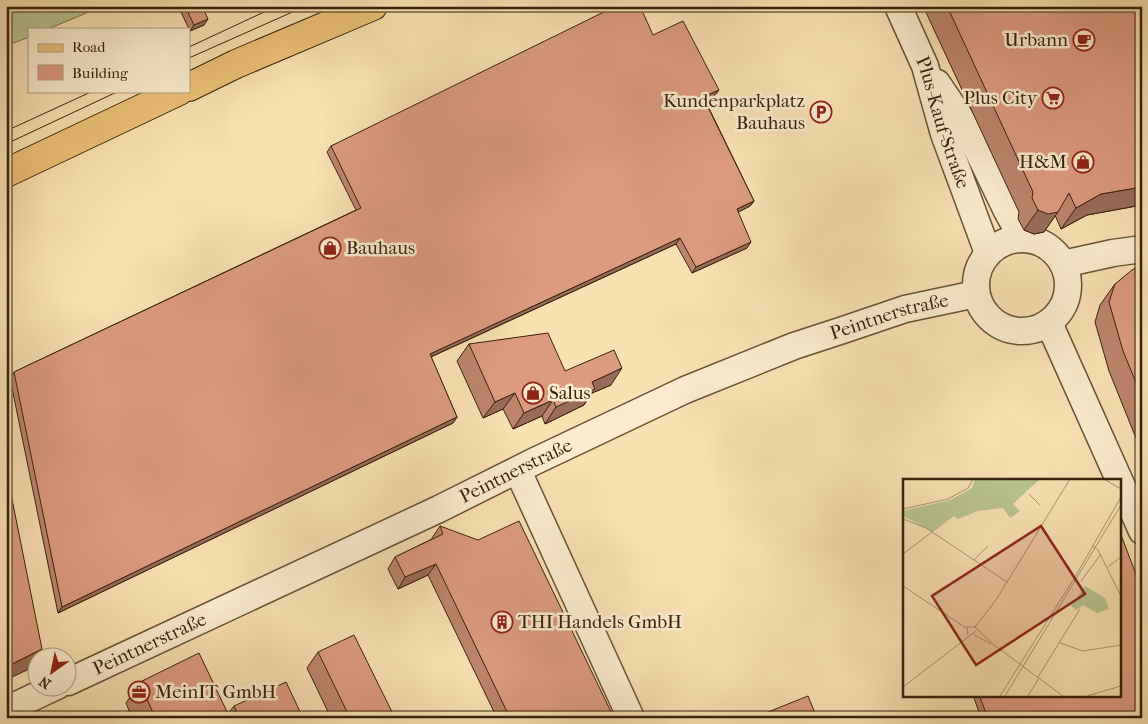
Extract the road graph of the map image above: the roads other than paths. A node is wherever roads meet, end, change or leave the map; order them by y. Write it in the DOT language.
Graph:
graph roads {
  1 [pos="373,6"];
  2 [pos="898,6"];
  3 [pos="925,66"];
  4 [pos="190,87"];
  5 [pos="177,92"];
  6 [pos="6,173"];
  7 [pos="1022,238"];
  8 [pos="1142,249"];
  9 [pos="988,253"];
  10 [pos="1063,264"];
  11 [pos="976,294"];
  12 [pos="1049,323"];
  13 [pos="518,470"];
  14 [pos="1119,479"];
  15 [pos="1120,482"];
  16 [pos="1142,531"];
  17 [pos="78,677"];
  18 [pos="36,696"];
  19 [pos="6,710"];
  20 [pos="631,718"];
  1 -- 4 [label="main road"];
  2 -- 3 [label="street"];
  3 -- 7 [label="street, Plus-Kauf-Straße"];
  3 -- 9 [label="street, Plus-Kauf-Straße"];
  5 -- 6 [label="main road"];
  7 -- 9 [label="street"];
  7 -- 10 [label="street"];
  8 -- 10 [label="street"];
  9 -- 11 [label="street"];
  10 -- 12 [label="street"];
  11 -- 12 [label="street"];
  11 -- 13 [label="street, Peintnerstraße"];
  12 -- 14 [label="street"];
  13 -- 17 [label="street, Peintnerstraße"];
  13 -- 20 [label="street"];
  15 -- 16 [label="street"];
  18 -- 19 [label="street"];
}
